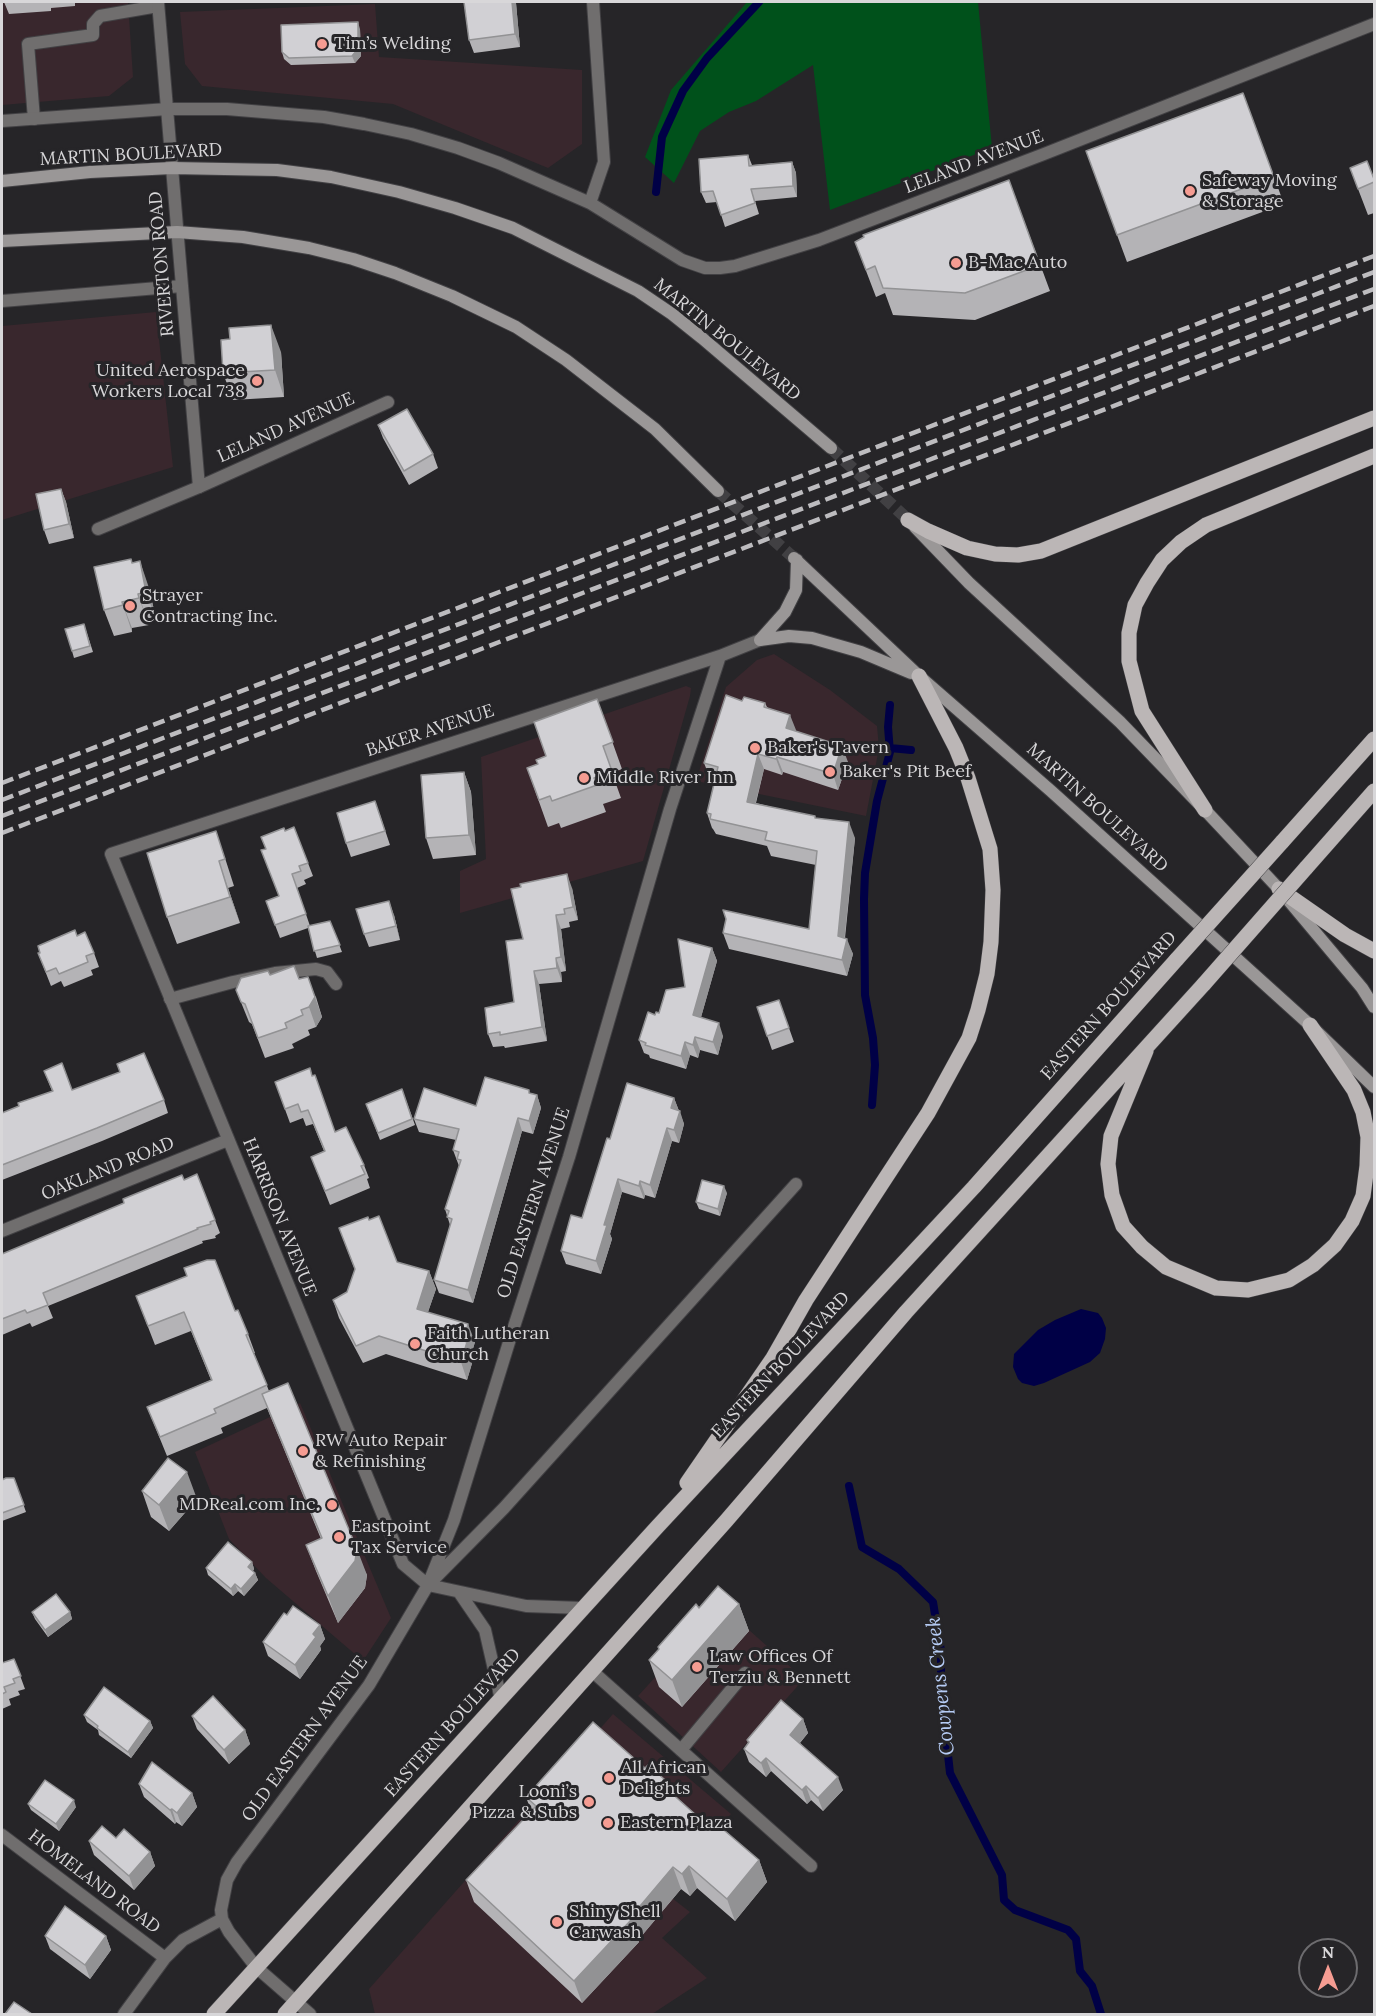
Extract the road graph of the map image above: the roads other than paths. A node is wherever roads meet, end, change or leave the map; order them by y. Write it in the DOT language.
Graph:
graph roads {
  1 [pos="593,2"];
  2 [pos="158,4"];
  3 [pos="1374,24"];
  4 [pos="167,109"];
  5 [pos="34,119"];
  6 [pos="2,121"];
  7 [pos="172,168"];
  8 [pos="2,181"];
  9 [pos="590,203"];
  10 [pos="177,232"];
  11 [pos="2,242"];
  12 [pos="182,286"];
  13 [pos="2,301"];
  14 [pos="388,402"];
  15 [pos="1374,418"];
  16 [pos="831,448"];
  17 [pos="1374,456"];
  18 [pos="199,487"];
  19 [pos="718,491"];
  20 [pos="906,518"];
  21 [pos="98,530"];
  22 [pos="760,640"];
  23 [pos="720,656"];
  24 [pos="919,676"];
  25 [pos="1374,739"];
  26 [pos="1374,790"];
  27 [pos="1205,810"];
  28 [pos="111,854"];
  29 [pos="1279,889"];
  30 [pos="1374,951"];
  31 [pos="336,984"];
  32 [pos="170,999"];
  33 [pos="1374,1007"];
  34 [pos="1310,1025"];
  35 [pos="1151,1041"];
  36 [pos="1374,1087"];
  37 [pos="228,1140"];
  38 [pos="796,1184"];
  39 [pos="2,1231"];
  40 [pos="658,1526"];
  41 [pos="428,1585"];
  42 [pos="459,1592"];
  43 [pos="582,1608"];
  44 [pos="592,1671"];
  45 [pos="745,1672"];
  46 [pos="501,1700"];
  47 [pos="681,1750"];
  48 [pos="2,1835"];
  49 [pos="811,1866"];
  50 [pos="222,1919"];
  51 [pos="165,1958"];
  52 [pos="256,1967"];
  53 [pos="296,2002"];
  54 [pos="124,2014"];
  55 [pos="214,2014"];
  56 [pos="285,2014"];
  57 [pos="310,2014"];
  1 -- 9 [label="street"];
  2 -- 4 [label="street, RIVERTON ROAD"];
  2 -- 5 [label="street"];
  3 -- 9 [label="street, LELAND AVENUE"];
  4 -- 5 [label="street"];
  4 -- 7 [label="street, RIVERTON ROAD"];
  4 -- 9 [label="street, LELAND AVENUE"];
  5 -- 6 [label="street"];
  7 -- 8 [label="main road, MARTIN BOULEVARD"];
  7 -- 10 [label="street, RIVERTON ROAD"];
  7 -- 16 [label="main road, MARTIN BOULEVARD"];
  10 -- 11 [label="main road"];
  10 -- 12 [label="street, RIVERTON ROAD"];
  10 -- 19 [label="main road"];
  12 -- 13 [label="street"];
  12 -- 18 [label="street, RIVERTON ROAD"];
  14 -- 18 [label="street, LELAND AVENUE"];
  15 -- 20 [label="main road"];
  17 -- 27 [label="main road"];
  18 -- 21 [label="street, LELAND AVENUE"];
  20 -- 27 [label="main road"];
  22 -- 23 [label="street, BAKER AVENUE"];
  22 -- 24 [label="main road"];
  22 -- 24 [label="main road, MARTIN BOULEVARD"];
  23 -- 28 [label="street, BAKER AVENUE"];
  23 -- 41 [label="street, OLD EASTERN AVENUE"];
  24 -- 34 [label="main road, MARTIN BOULEVARD"];
  24 -- 40 [label="main road"];
  25 -- 40 [label="main road, EASTERN BOULEVARD, bridge"];
  26 -- 35 [label="main road, bridge"];
  27 -- 29 [label="main road"];
  28 -- 32 [label="street, HARRISON AVENUE"];
  29 -- 30 [label="main road"];
  29 -- 33 [label="main road"];
  31 -- 32 [label="street"];
  32 -- 37 [label="street, HARRISON AVENUE"];
  34 -- 35 [label="main road"];
  34 -- 36 [label="main road, MARTIN BOULEVARD"];
  35 -- 44 [label="main road"];
  37 -- 39 [label="street, OAKLAND ROAD"];
  37 -- 41 [label="street, HARRISON AVENUE"];
  38 -- 41 [label="street"];
  40 -- 43 [label="main road, EASTERN BOULEVARD"];
  41 -- 42 [label="street"];
  41 -- 50 [label="street, OLD EASTERN AVENUE"];
  42 -- 43 [label="street"];
  42 -- 46 [label="street"];
  43 -- 46 [label="main road, EASTERN BOULEVARD"];
  44 -- 47 [label="street"];
  44 -- 53 [label="main road"];
  45 -- 47 [label="street"];
  46 -- 52 [label="main road, EASTERN BOULEVARD"];
  47 -- 49 [label="street"];
  48 -- 51 [label="street, HOMELAND ROAD"];
  50 -- 51 [label="street"];
  50 -- 52 [label="street"];
  51 -- 54 [label="street"];
  52 -- 53 [label="street"];
  52 -- 55 [label="main road, EASTERN BOULEVARD"];
  53 -- 56 [label="main road"];
  53 -- 57 [label="street"];
}
